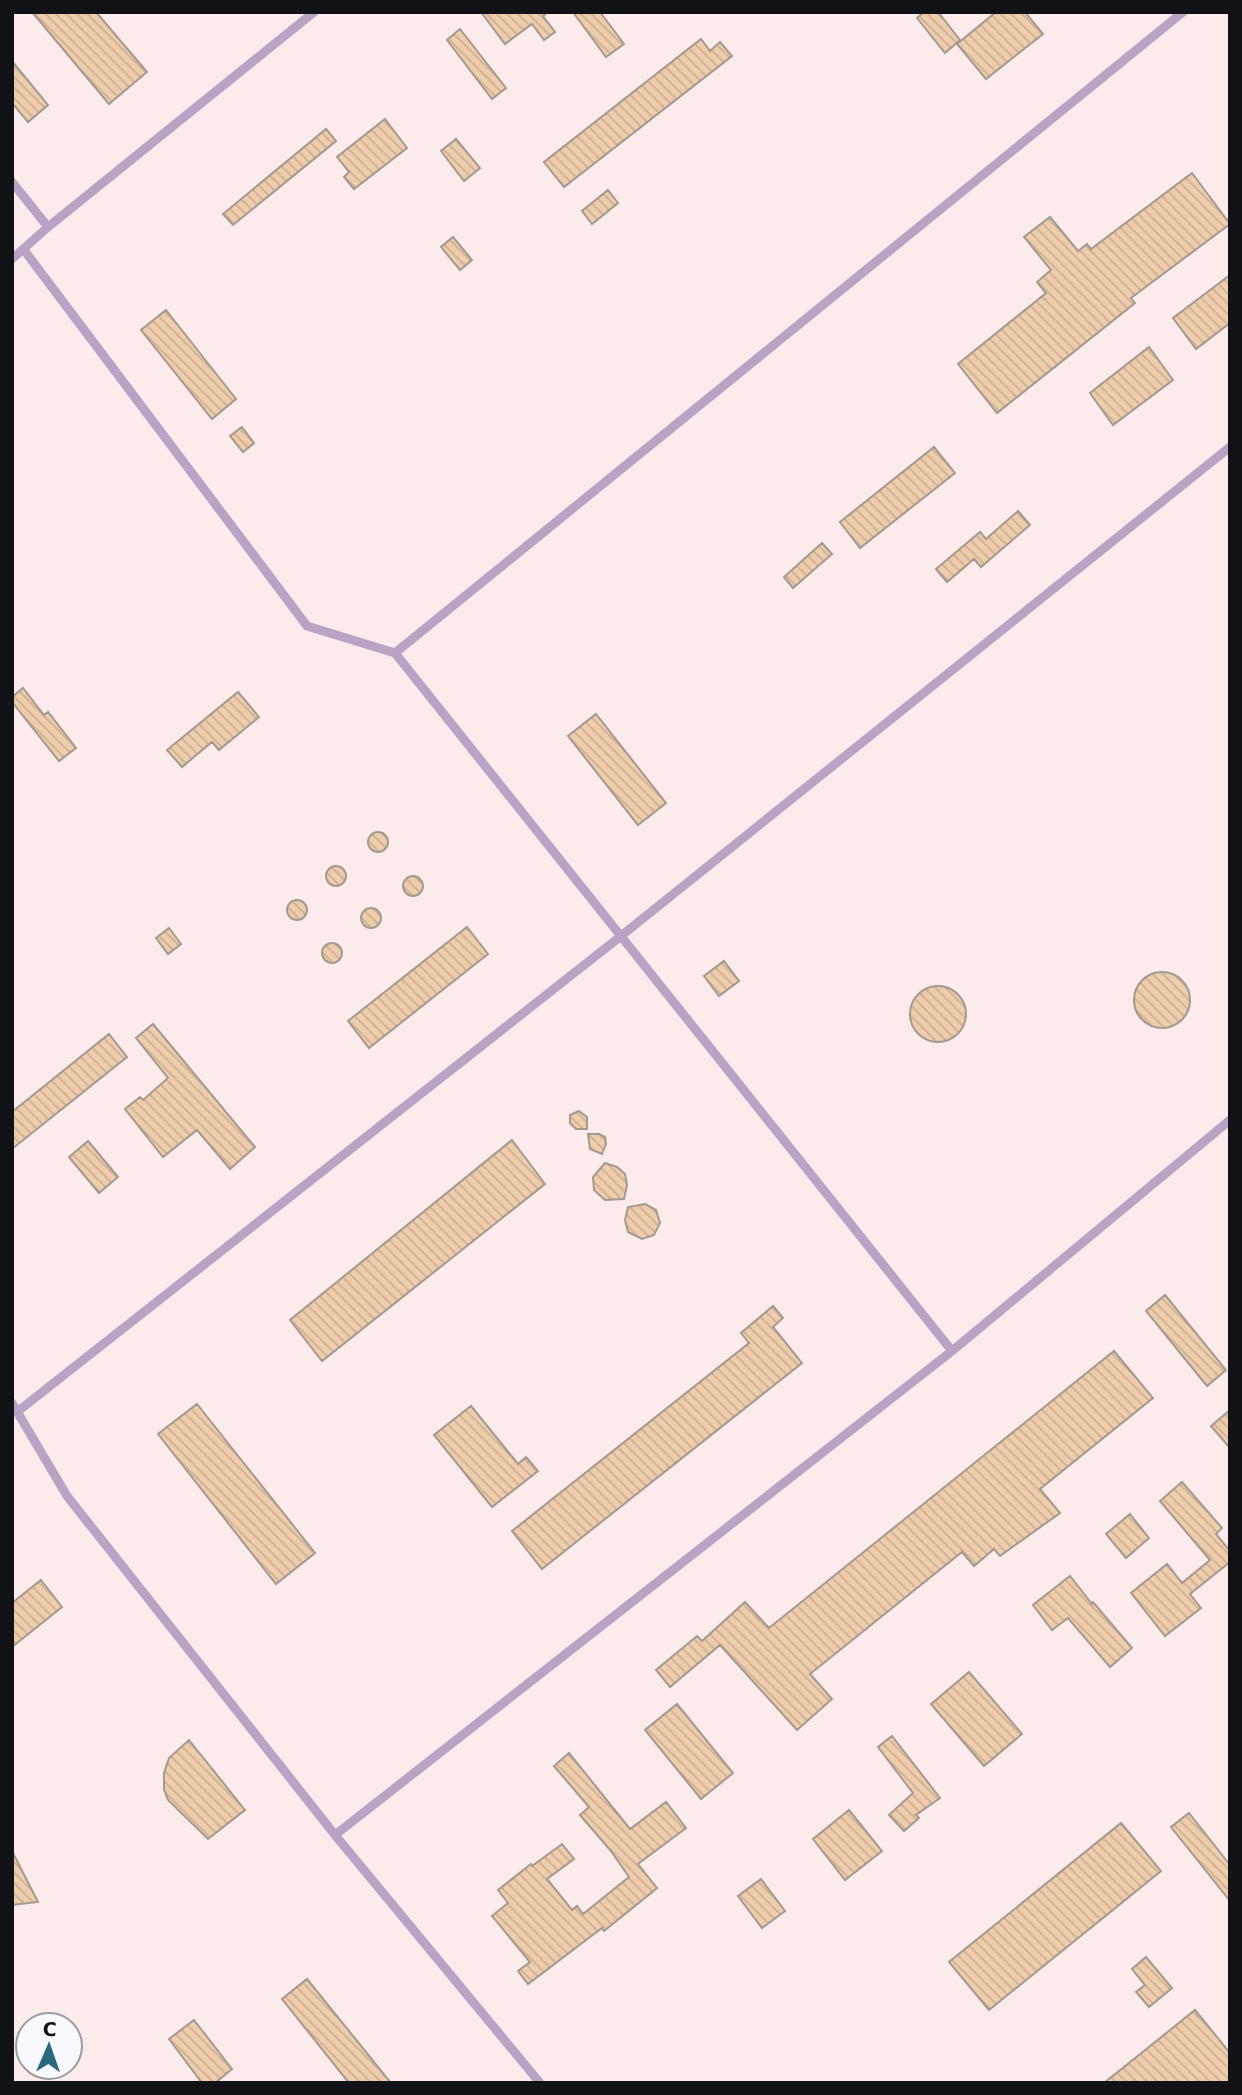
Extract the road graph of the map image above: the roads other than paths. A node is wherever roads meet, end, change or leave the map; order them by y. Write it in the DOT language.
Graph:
graph roads {
  1 [pos="314,12"];
  2 [pos="1182,12"];
  3 [pos="12,182"];
  4 [pos="48,227"];
  5 [pos="24,250"];
  6 [pos="12,259"];
  7 [pos="1228,451"];
  8 [pos="395,653"];
  9 [pos="621,936"];
  10 [pos="1230,1120"];
  11 [pos="951,1351"];
  12 [pos="15,1408"];
  13 [pos="335,1835"];
  14 [pos="540,2083"];
  1 -- 4 [label="lane"];
  2 -- 8 [label="lane"];
  3 -- 4 [label="lane"];
  4 -- 5 [label="lane"];
  5 -- 6 [label="lane"];
  5 -- 8 [label="lane"];
  7 -- 9 [label="lane"];
  8 -- 9 [label="lane"];
  9 -- 11 [label="lane"];
  9 -- 12 [label="lane"];
  10 -- 11 [label="lane"];
  11 -- 13 [label="lane"];
  12 -- 13 [label="lane"];
  13 -- 14 [label="lane"];
}
